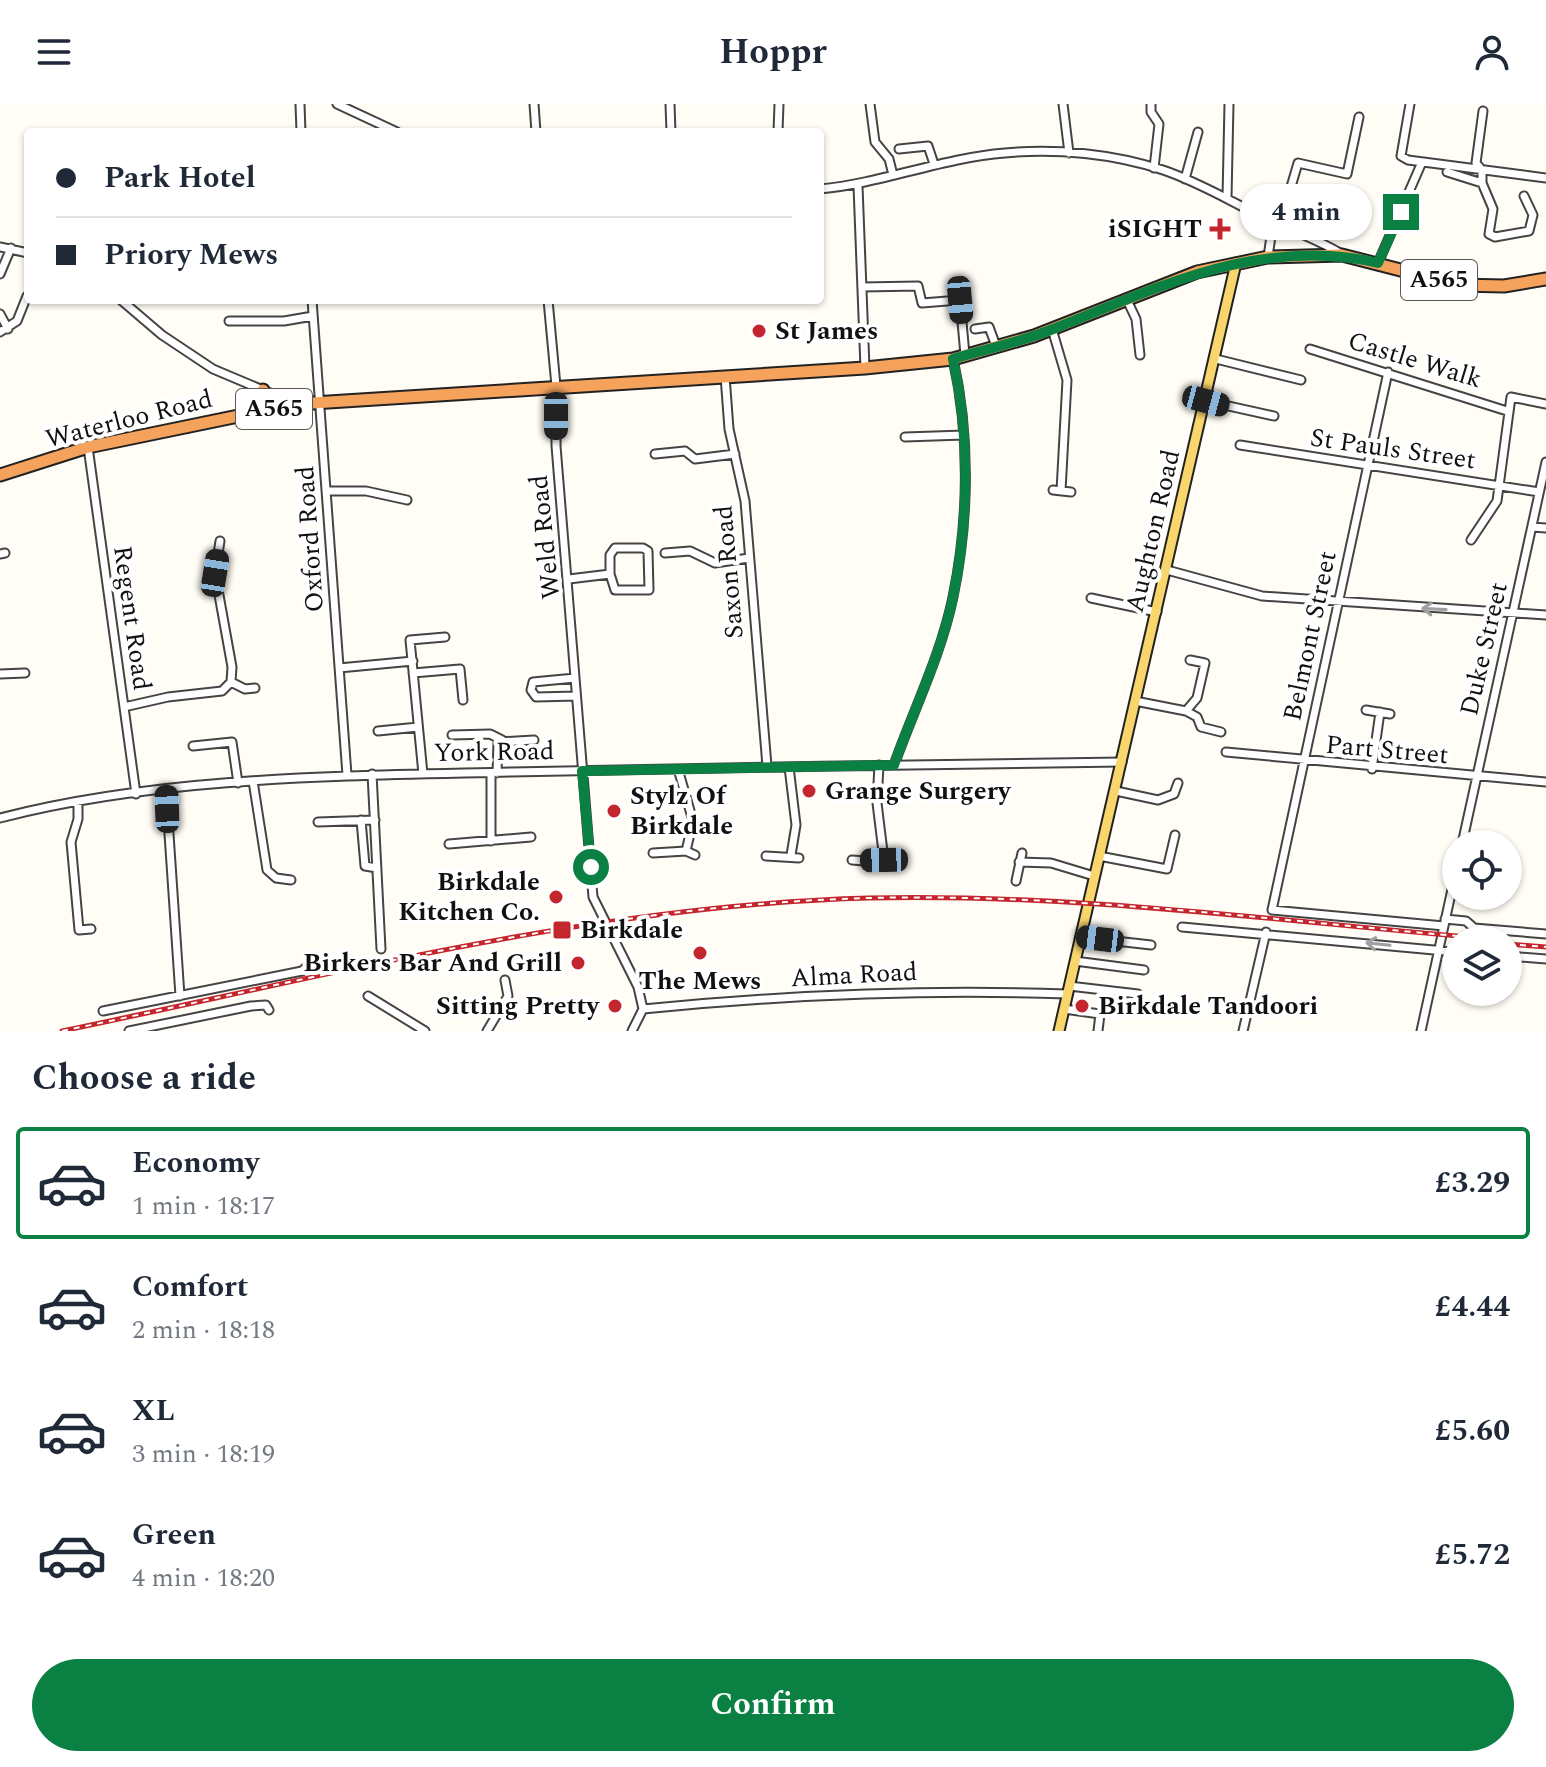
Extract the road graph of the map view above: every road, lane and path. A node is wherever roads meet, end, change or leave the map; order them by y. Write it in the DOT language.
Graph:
graph roads {
  1 [pos="300,104"];
  2 [pos="337,104"];
  3 [pos="534,104"];
  4 [pos="670,104"];
  5 [pos="779,104"];
  6 [pos="870,104"];
  7 [pos="1063,104"];
  8 [pos="1151,104"];
  9 [pos="1229,104"];
  10 [pos="1410,104"];
  11 [pos="1483,111"];
  12 [pos="1359,117"];
  13 [pos="301,128"];
  14 [pos="388,128"];
  15 [pos="536,128"];
  16 [pos="671,128"];
  17 [pos="778,128"];
  18 [pos="1198,132"];
  19 [pos="899,149"];
  20 [pos="1069,153"];
  21 [pos="1422,162"];
  22 [pos="934,164"];
  23 [pos="1154,168"];
  24 [pos="1482,170"];
  25 [pos="1447,172"];
  26 [pos="893,175"];
  27 [pos="1546,178"];
  28 [pos="1185,179"];
  29 [pos="1482,183"];
  30 [pos="858,186"];
  31 [pos="824,189"];
  32 [pos="1524,196"];
  33 [pos="1227,198"];
  34 [pos="1276,223"];
  35 [pos="0,247"];
  36 [pos="11,248"];
  37 [pos="24,252"];
  38 [pos="1342,255"];
  39 [pos="1268,257"];
  40 [pos="1236,263"];
  41 [pos="1378,263"];
  42 [pos="0,274"];
  43 [pos="1543,278"];
  44 [pos="862,287"];
  45 [pos="1127,300"];
  46 [pos="24,304"];
  47 [pos="126,304"];
  48 [pos="312,304"];
  49 [pos="548,304"];
  50 [pos="0,314"];
  51 [pos="313,316"];
  52 [pos="229,321"];
  53 [pos="975,329"];
  54 [pos="1052,329"];
  55 [pos="4,330"];
  56 [pos="996,346"];
  57 [pos="1310,349"];
  58 [pos="1140,355"];
  59 [pos="959,357"];
  60 [pos="1216,359"];
  61 [pos="865,368"];
  62 [pos="1388,372"];
  63 [pos="725,376"];
  64 [pos="1301,380"];
  65 [pos="556,386"];
  66 [pos="263,390"];
  67 [pos="1206,401"];
  68 [pos="320,402"];
  69 [pos="297,404"];
  70 [pos="1546,404"];
  71 [pos="262,411"];
  72 [pos="1507,411"];
  73 [pos="1274,416"];
  74 [pos="964,435"];
  75 [pos="905,437"];
  76 [pos="1240,445"];
  77 [pos="88,447"];
  78 [pos="655,454"];
  79 [pos="735,454"];
  80 [pos="1546,462"];
  81 [pos="1366,466"];
  82 [pos="0,475"];
  83 [pos="1498,485"];
  84 [pos="327,491"];
  85 [pos="1071,492"];
  86 [pos="1539,492"];
  87 [pos="407,500"];
  88 [pos="1532,527"];
  89 [pos="1546,528"];
  90 [pos="1471,540"];
  91 [pos="220,541"];
  92 [pos="665,553"];
  93 [pos="749,558"];
  94 [pos="1167,570"];
  95 [pos="610,574"];
  96 [pos="569,579"];
  97 [pos="1091,598"];
  98 [pos="1338,604"];
  99 [pos="1157,612"];
  100 [pos="1512,614"];
  101 [pos="1546,615"];
  102 [pos="445,637"];
  103 [pos="1190,660"];
  104 [pos="413,661"];
  105 [pos="339,668"];
  106 [pos="25,673"];
  107 [pos="413,673"];
  108 [pos="0,674"];
  109 [pos="575,678"];
  110 [pos="231,682"];
  111 [pos="255,688"];
  112 [pos="576,696"];
  113 [pos="463,700"];
  114 [pos="1135,701"];
  115 [pos="124,707"];
  116 [pos="1366,710"];
  117 [pos="1186,711"];
  118 [pos="1380,712"];
  119 [pos="1390,714"];
  120 [pos="418,727"];
  121 [pos="378,731"];
  122 [pos="1221,732"];
  123 [pos="452,735"];
  124 [pos="502,740"];
  125 [pos="534,740"];
  126 [pos="193,746"];
  127 [pos="1226,752"];
  128 [pos="1122,762"];
  129 [pos="1303,762"];
  130 [pos="879,765"];
  131 [pos="894,765"];
  132 [pos="767,766"];
  133 [pos="789,767"];
  134 [pos="678,769"];
  135 [pos="1372,769"];
  136 [pos="582,771"];
  137 [pos="494,773"];
  138 [pos="372,774"];
  139 [pos="423,774"];
  140 [pos="347,775"];
  141 [pos="1476,778"];
  142 [pos="253,781"];
  143 [pos="1546,782"];
  144 [pos="238,783"];
  145 [pos="1178,783"];
  146 [pos="166,790"];
  147 [pos="1116,791"];
  148 [pos="136,794"];
  149 [pos="78,803"];
  150 [pos="0,818"];
  151 [pos="361,820"];
  152 [pos="375,820"];
  153 [pos="318,822"];
  154 [pos="1465,830"];
  155 [pos="1175,835"];
  156 [pos="531,837"];
  157 [pos="491,841"];
  158 [pos="449,844"];
  159 [pos="686,851"];
  160 [pos="653,853"];
  161 [pos="695,855"];
  162 [pos="766,856"];
  163 [pos="1099,856"];
  164 [pos="852,860"];
  165 [pos="377,868"];
  166 [pos="1094,876"];
  167 [pos="291,880"];
  168 [pos="1016,881"];
  169 [pos="1447,910"];
  170 [pos="1444,923"];
  171 [pos="1182,927"];
  172 [pos="91,929"];
  173 [pos="1266,932"];
  174 [pos="1546,934"];
  175 [pos="1080,937"];
  176 [pos="1151,945"];
  177 [pos="381,949"];
  178 [pos="1439,951"];
  179 [pos="1442,951"];
  180 [pos="1522,957"];
  181 [pos="1546,959"];
  182 [pos="1075,961"];
  183 [pos="310,964"];
  184 [pos="1144,970"];
  185 [pos="505,980"];
  186 [pos="1068,990"];
  187 [pos="180,996"];
  188 [pos="368,996"];
  189 [pos="1136,1007"];
  190 [pos="643,1009"];
  191 [pos="1064,1009"];
  192 [pos="269,1010"];
  193 [pos="103,1011"];
  194 [pos="146,1030"];
  195 [pos="129,1031"];
  196 [pos="425,1031"];
  197 [pos="487,1031"];
  198 [pos="632,1031"];
  199 [pos="1059,1031"];
  200 [pos="1098,1031"];
  201 [pos="1243,1031"];
  202 [pos="1421,1031"];
  1 -- 13 [label="street"];
  2 -- 14 [label="street"];
  3 -- 15 [label="street"];
  4 -- 16 [label="street"];
  5 -- 17 [label="street"];
  6 -- 26 [label="street"];
  7 -- 20 [label="street"];
  8 -- 23 [label="street"];
  9 -- 33 [label="street"];
  10 -- 21 [label="street"];
  11 -- 24 [label="street"];
  12 -- 34 [label="street"];
  18 -- 28 [label="street"];
  19 -- 22 [label="street"];
  20 -- 22 [label="street"];
  20 -- 23 [label="street"];
  21 -- 24 [label="street"];
  21 -- 41 [label="street"];
  22 -- 26 [label="street"];
  23 -- 28 [label="street"];
  24 -- 27 [label="street"];
  24 -- 29 [label="street"];
  25 -- 29 [label="street"];
  26 -- 30 [label="street"];
  28 -- 33 [label="street"];
  29 -- 32 [label="street"];
  30 -- 31 [label="street"];
  30 -- 44 [label="street"];
  33 -- 34 [label="street"];
  34 -- 38 [label="street"];
  34 -- 39 [label="street"];
  35 -- 36 [label="street"];
  36 -- 37 [label="street"];
  36 -- 42 [label="street"];
  38 -- 39 [label="highway, A565"];
  38 -- 41 [label="highway, A565"];
  39 -- 40 [label="highway, A565"];
  40 -- 45 [label="highway, A565"];
  40 -- 60 [label="main road, Aughton Road"];
  41 -- 43 [label="highway, A565"];
  44 -- 59 [label="street"];
  44 -- 61 [label="street"];
  45 -- 54 [label="highway, A565"];
  45 -- 58 [label="street"];
  46 -- 55 [label="street"];
  47 -- 66 [label="street"];
  48 -- 51 [label="street, Oxford Road"];
  49 -- 65 [label="street, Weld Road"];
  50 -- 55 [label="street"];
  51 -- 52 [label="street"];
  51 -- 68 [label="street, Oxford Road"];
  53 -- 56 [label="street"];
  54 -- 56 [label="highway, A565"];
  54 -- 85 [label="street"];
  56 -- 59 [label="highway, A565"];
  57 -- 62 [label="street, Castle Walk"];
  59 -- 61 [label="highway, A565"];
  59 -- 74 [label="street"];
  60 -- 64 [label="street"];
  60 -- 67 [label="main road, Aughton Road"];
  61 -- 63 [label="highway, A565"];
  62 -- 72 [label="street, Castle Walk"];
  62 -- 81 [label="street, Belmont Street"];
  63 -- 65 [label="highway, A565"];
  63 -- 79 [label="street, Saxon Road"];
  65 -- 68 [label="highway, Waterloo Road / A565"];
  65 -- 96 [label="street, Weld Road"];
  66 -- 69 [label="street"];
  66 -- 71 [label="highway"];
  67 -- 73 [label="street"];
  67 -- 94 [label="main road, Aughton Road"];
  68 -- 69 [label="highway, Waterloo Road / A565"];
  68 -- 84 [label="street, Oxford Road"];
  69 -- 71 [label="highway, Waterloo Road / A565"];
  70 -- 72 [label="street"];
  71 -- 77 [label="highway, Waterloo Road / A565"];
  72 -- 83 [label="street"];
  74 -- 75 [label="street"];
  74 -- 131 [label="street"];
  76 -- 81 [label="street, St Pauls Street"];
  77 -- 82 [label="highway, Waterloo Road / A565"];
  77 -- 115 [label="street, Regent Road"];
  78 -- 79 [label="street"];
  79 -- 93 [label="street, Saxon Road"];
  80 -- 86 [label="street, Duke Street"];
  81 -- 83 [label="street, St Pauls Street"];
  81 -- 98 [label="street, Belmont Street"];
  83 -- 86 [label="street, St Pauls Street"];
  83 -- 90 [label="street"];
  84 -- 87 [label="street"];
  84 -- 105 [label="street, Oxford Road"];
  86 -- 88 [label="street, Duke Street"];
  88 -- 89 [label="street"];
  88 -- 100 [label="street, Duke Street"];
  91 -- 110 [label="street"];
  92 -- 93 [label="street"];
  93 -- 132 [label="street, Saxon Road"];
  94 -- 98 [label="street"];
  94 -- 99 [label="main road, Aughton Road"];
  95 -- 95 [label="street"];
  95 -- 96 [label="street"];
  96 -- 109 [label="street, Weld Road"];
  97 -- 99 [label="street"];
  100 -- 98 [label="street, one-way"];
  98 -- 129 [label="street, Belmont Street"];
  99 -- 114 [label="main road, Aughton Road"];
  100 -- 101 [label="street"];
  100 -- 141 [label="street, Duke Street"];
  102 -- 104 [label="street"];
  103 -- 117 [label="street"];
  104 -- 105 [label="street"];
  104 -- 107 [label="street"];
  105 -- 140 [label="street, Oxford Road"];
  106 -- 108 [label="street"];
  107 -- 113 [label="street"];
  107 -- 120 [label="street"];
  109 -- 112 [label="street, Weld Road"];
  109 -- 112 [label="street"];
  110 -- 111 [label="street"];
  110 -- 115 [label="street"];
  112 -- 136 [label="street, Weld Road"];
  114 -- 117 [label="street"];
  114 -- 128 [label="main road, Aughton Road"];
  115 -- 148 [label="street, Regent Road"];
  116 -- 118 [label="street"];
  117 -- 122 [label="street"];
  118 -- 119 [label="street"];
  118 -- 135 [label="street"];
  120 -- 121 [label="street"];
  120 -- 139 [label="street"];
  123 -- 124 [label="street"];
  124 -- 125 [label="street"];
  124 -- 137 [label="street"];
  126 -- 144 [label="street"];
  127 -- 129 [label="street, Part Street"];
  128 -- 131 [label="street, York Road"];
  128 -- 147 [label="main road, Aughton Road"];
  129 -- 135 [label="street, Part Street"];
  129 -- 170 [label="street, Belmont Street"];
  130 -- 131 [label="street, York Road"];
  130 -- 133 [label="street, York Road"];
  130 -- 164 [label="street"];
  132 -- 133 [label="street, York Road"];
  132 -- 134 [label="street, York Road"];
  133 -- 162 [label="street"];
  134 -- 136 [label="street, York Road"];
  134 -- 159 [label="street"];
  135 -- 141 [label="street, Part Street"];
  136 -- 137 [label="street, York Road"];
  136 -- 190 [label="street, Weld Road"];
  137 -- 139 [label="street, York Road"];
  137 -- 157 [label="street"];
  138 -- 139 [label="street, York Road"];
  138 -- 140 [label="street, York Road"];
  138 -- 152 [label="street"];
  140 -- 142 [label="street, York Road"];
  141 -- 143 [label="street, Part Street"];
  141 -- 154 [label="street, Duke Street"];
  142 -- 144 [label="street, York Road"];
  142 -- 167 [label="street"];
  144 -- 146 [label="street, York Road"];
  145 -- 147 [label="street"];
  146 -- 148 [label="street, York Road"];
  146 -- 187 [label="street"];
  147 -- 163 [label="main road, Aughton Road"];
  148 -- 149 [label="street, York Road"];
  149 -- 150 [label="street, York Road"];
  149 -- 172 [label="street"];
  151 -- 152 [label="street"];
  151 -- 153 [label="street"];
  151 -- 165 [label="street"];
  152 -- 165 [label="street"];
  155 -- 163 [label="street"];
  156 -- 157 [label="street"];
  157 -- 158 [label="street"];
  159 -- 160 [label="street"];
  159 -- 161 [label="street"];
  163 -- 166 [label="main road, Aughton Road"];
  165 -- 177 [label="street"];
  166 -- 168 [label="street"];
  166 -- 175 [label="main road, Aughton Road"];
  169 -- 170 [label="street"];
  170 -- 174 [label="street"];
  170 -- 178 [label="street"];
  171 -- 173 [label="street"];
  178 -- 173 [label="street, one-way"];
  173 -- 201 [label="street"];
  175 -- 176 [label="street"];
  175 -- 182 [label="main road, Aughton Road"];
  178 -- 179 [label="street"];
  178 -- 202 [label="street"];
  180 -- 181 [label="street"];
  182 -- 184 [label="street"];
  182 -- 186 [label="main road, Aughton Road"];
  183 -- 187 [label="street"];
  185 -- 197 [label="street"];
  186 -- 189 [label="street, Alma Road"];
  186 -- 190 [label="street, Alma Road"];
  186 -- 191 [label="main road, Aughton Road"];
  187 -- 193 [label="street"];
  188 -- 196 [label="street"];
  190 -- 198 [label="street"];
  191 -- 199 [label="main road, Aughton Road"];
  191 -- 200 [label="street"];
  192 -- 194 [label="street"];
  194 -- 195 [label="street"];
}
